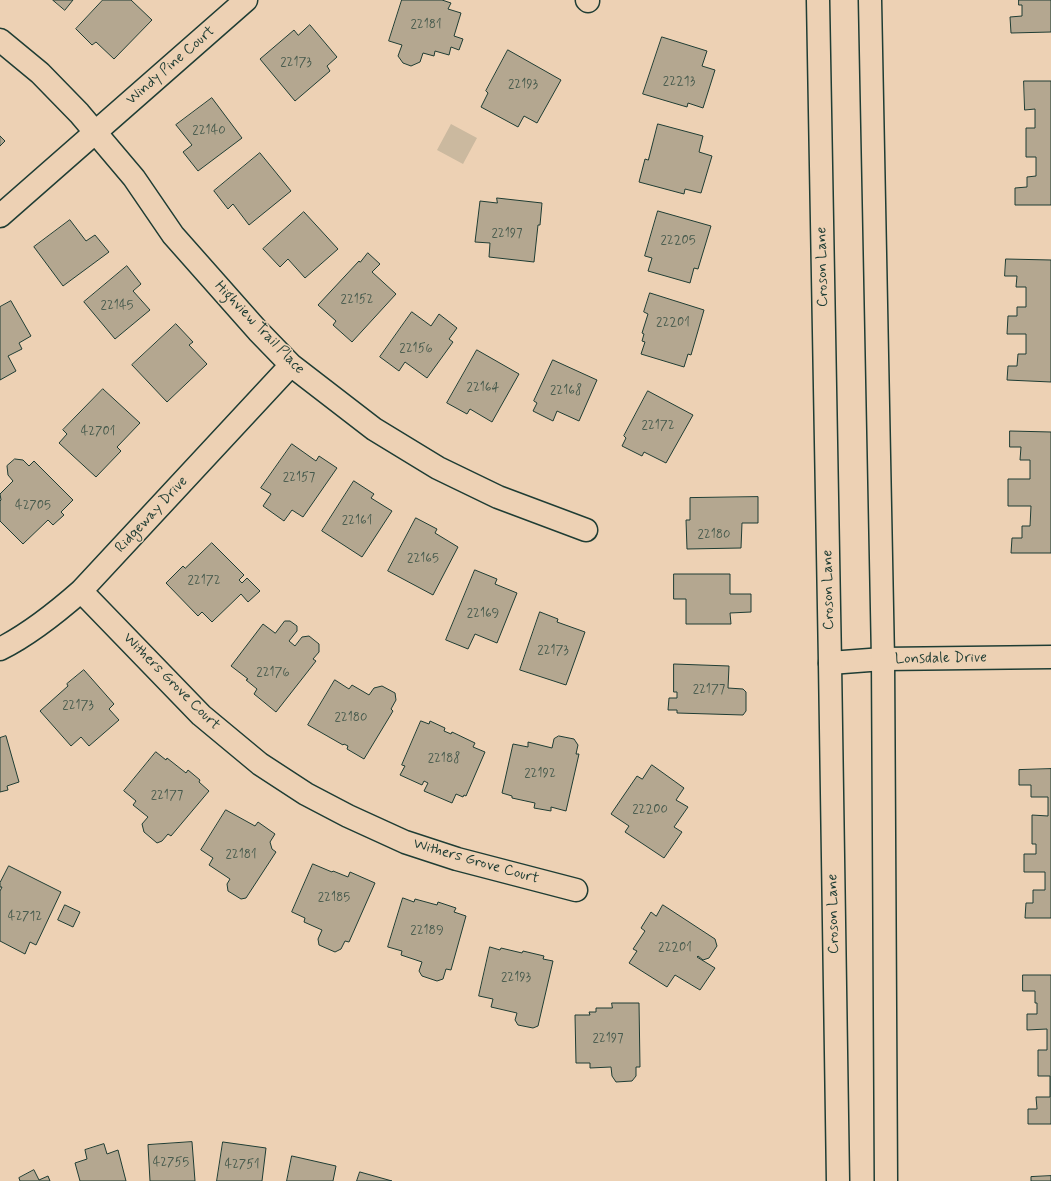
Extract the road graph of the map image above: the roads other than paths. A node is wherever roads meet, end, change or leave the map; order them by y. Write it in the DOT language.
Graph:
graph roads {
  1 [pos="246,0"];
  2 [pos="818,0"];
  3 [pos="870,0"];
  4 [pos="0,40"];
  5 [pos="96,132"];
  6 [pos="0,216"];
  7 [pos="291,365"];
  8 [pos="586,530"];
  9 [pos="81,591"];
  10 [pos="0,649"];
  11 [pos="1051,657"];
  12 [pos="883,659"];
  13 [pos="830,663"];
  14 [pos="576,890"];
  15 [pos="838,1181"];
  16 [pos="886,1181"];
  1 -- 5 [label="main road, Windy Pine Court"];
  2 -- 13 [label="main road, Croson Lane"];
  3 -- 12 [label="main road"];
  4 -- 5 [label="main road, Highview Trail Place"];
  5 -- 6 [label="main road, Windy Pine Court"];
  5 -- 7 [label="main road, Highview Trail Place"];
  7 -- 8 [label="main road, Highview Trail Place"];
  7 -- 9 [label="main road, Ridgeway Drive"];
  9 -- 10 [label="main road, Ridgeway Drive"];
  9 -- 14 [label="main road, Withers Grove Court"];
  11 -- 12 [label="main road, Lonsdale Drive"];
  12 -- 13 [label="main road, Lonsdale Drive"];
  12 -- 16 [label="main road"];
  13 -- 15 [label="main road, Croson Lane"];
}
